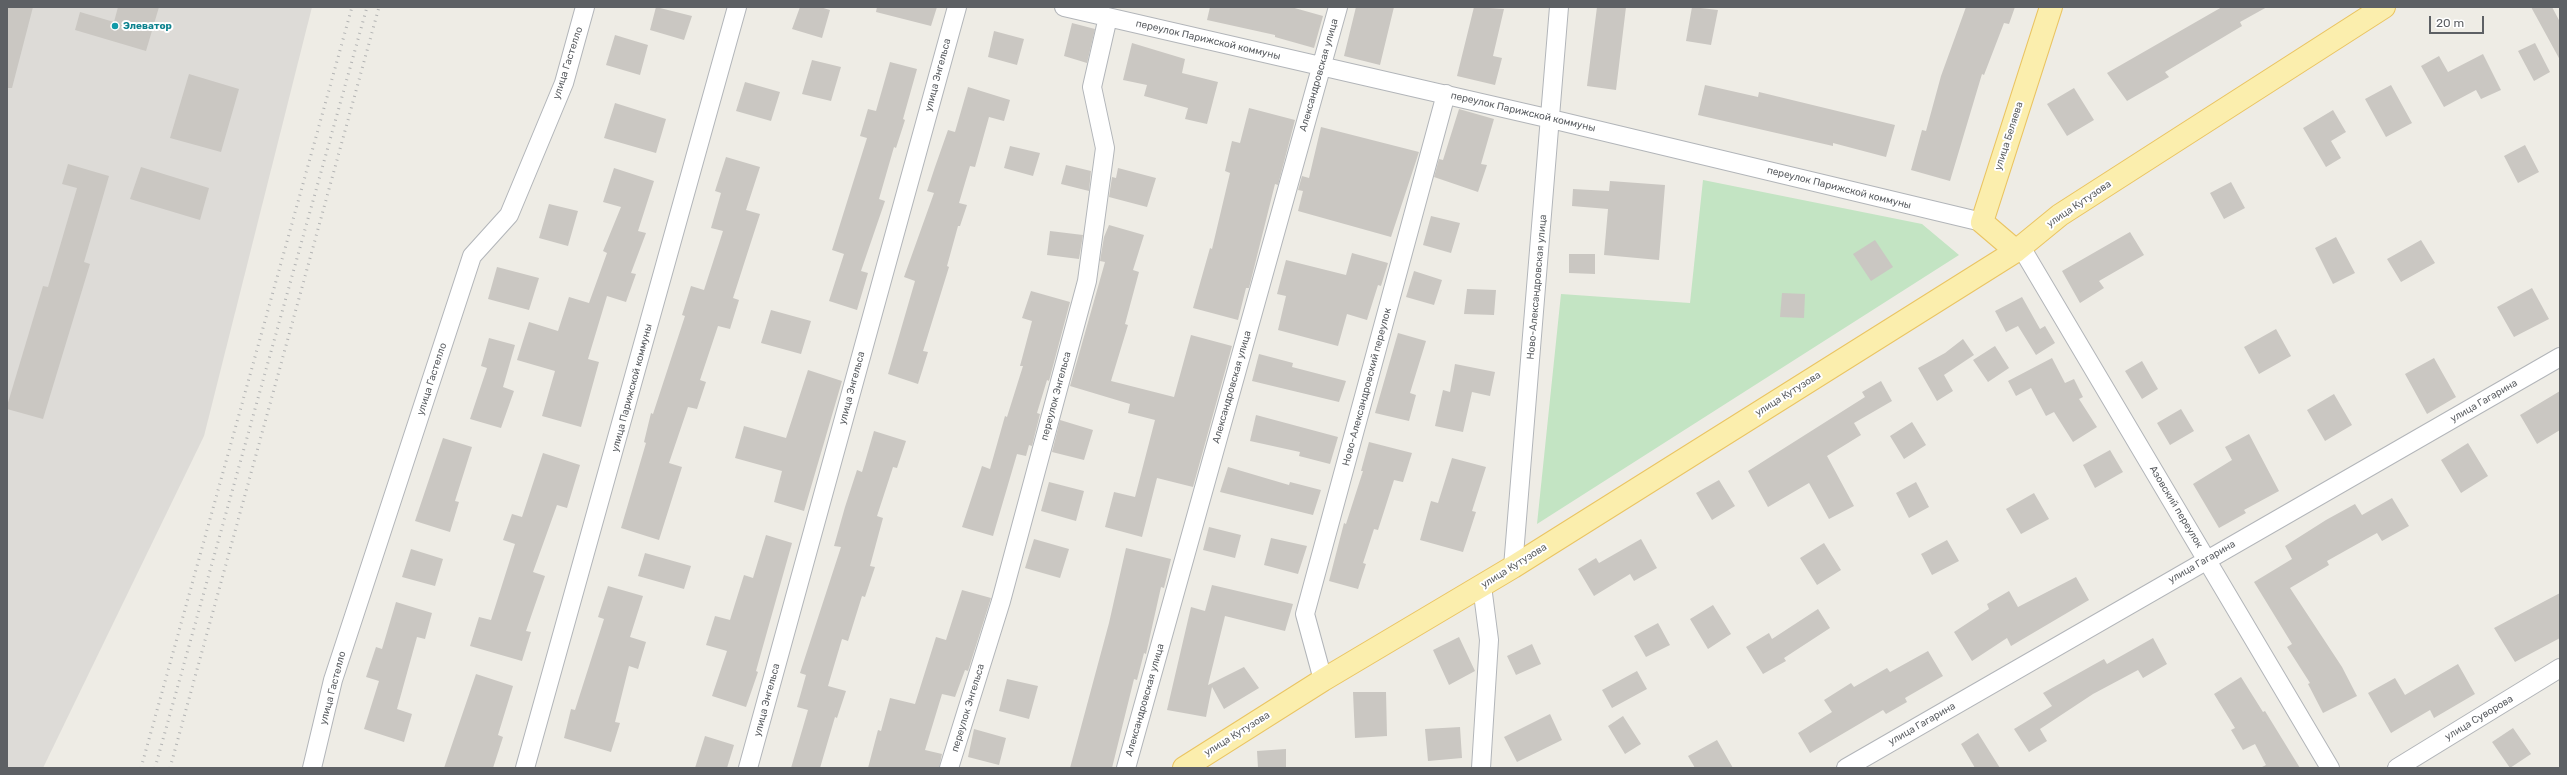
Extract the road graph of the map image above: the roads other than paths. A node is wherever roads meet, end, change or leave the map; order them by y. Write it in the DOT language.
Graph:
graph roads {
  1 [pos="585,7"];
  2 [pos="737,7"];
  3 [pos="957,7"];
  4 [pos="1064,7"];
  5 [pos="1338,7"];
  6 [pos="1559,7"];
  7 [pos="2051,7"];
  8 [pos="2384,7"];
  9 [pos="1108,17"];
  10 [pos="1322,66"];
  11 [pos="1446,94"];
  12 [pos="1551,118"];
  13 [pos="1982,222"];
  14 [pos="2019,249"];
  15 [pos="2560,357"];
  16 [pos="2206,559"];
  17 [pos="1513,566"];
  18 [pos="1482,586"];
  19 [pos="2560,668"];
  20 [pos="1323,680"];
  21 [pos="312,768"];
  22 [pos="525,768"];
  23 [pos="748,768"];
  24 [pos="949,768"];
  25 [pos="1126,768"];
  26 [pos="1184,768"];
  27 [pos="1481,768"];
  28 [pos="1846,768"];
  29 [pos="2330,768"];
  30 [pos="2397,768"];
  1 -- 21 [label="street, улица Гастелло"];
  2 -- 22 [label="street, улица Парижской коммуны"];
  3 -- 23 [label="street, улица Энгельса"];
  4 -- 9 [label="street, переулок Парижской коммуны"];
  5 -- 10 [label="street, Александровская улица"];
  6 -- 12 [label="street, Ново-Александровская улица"];
  7 -- 13 [label="main road, улица Беляева"];
  8 -- 14 [label="main road, улица Кутузова"];
  9 -- 10 [label="street, переулок Парижской коммуны"];
  9 -- 24 [label="street, переулок Энгельса"];
  10 -- 11 [label="street, переулок Парижской коммуны"];
  10 -- 25 [label="street, Александровская улица"];
  11 -- 12 [label="street, переулок Парижской коммуны"];
  11 -- 20 [label="street, Ново-Александровский переулок"];
  12 -- 13 [label="street, переулок Парижской коммуны"];
  12 -- 17 [label="street, Ново-Александровская улица"];
  13 -- 14 [label="main road"];
  14 -- 16 [label="street, Азовский переулок"];
  14 -- 17 [label="main road, улица Кутузова"];
  15 -- 16 [label="street, улица Гагарина"];
  16 -- 28 [label="street, улица Гагарина"];
  16 -- 29 [label="street, Азовский переулок"];
  17 -- 18 [label="main road, улица Кутузова"];
  18 -- 20 [label="main road, улица Кутузова"];
  18 -- 27 [label="street"];
  19 -- 30 [label="street, улица Суворова"];
  20 -- 26 [label="main road, улица Кутузова"];
}
